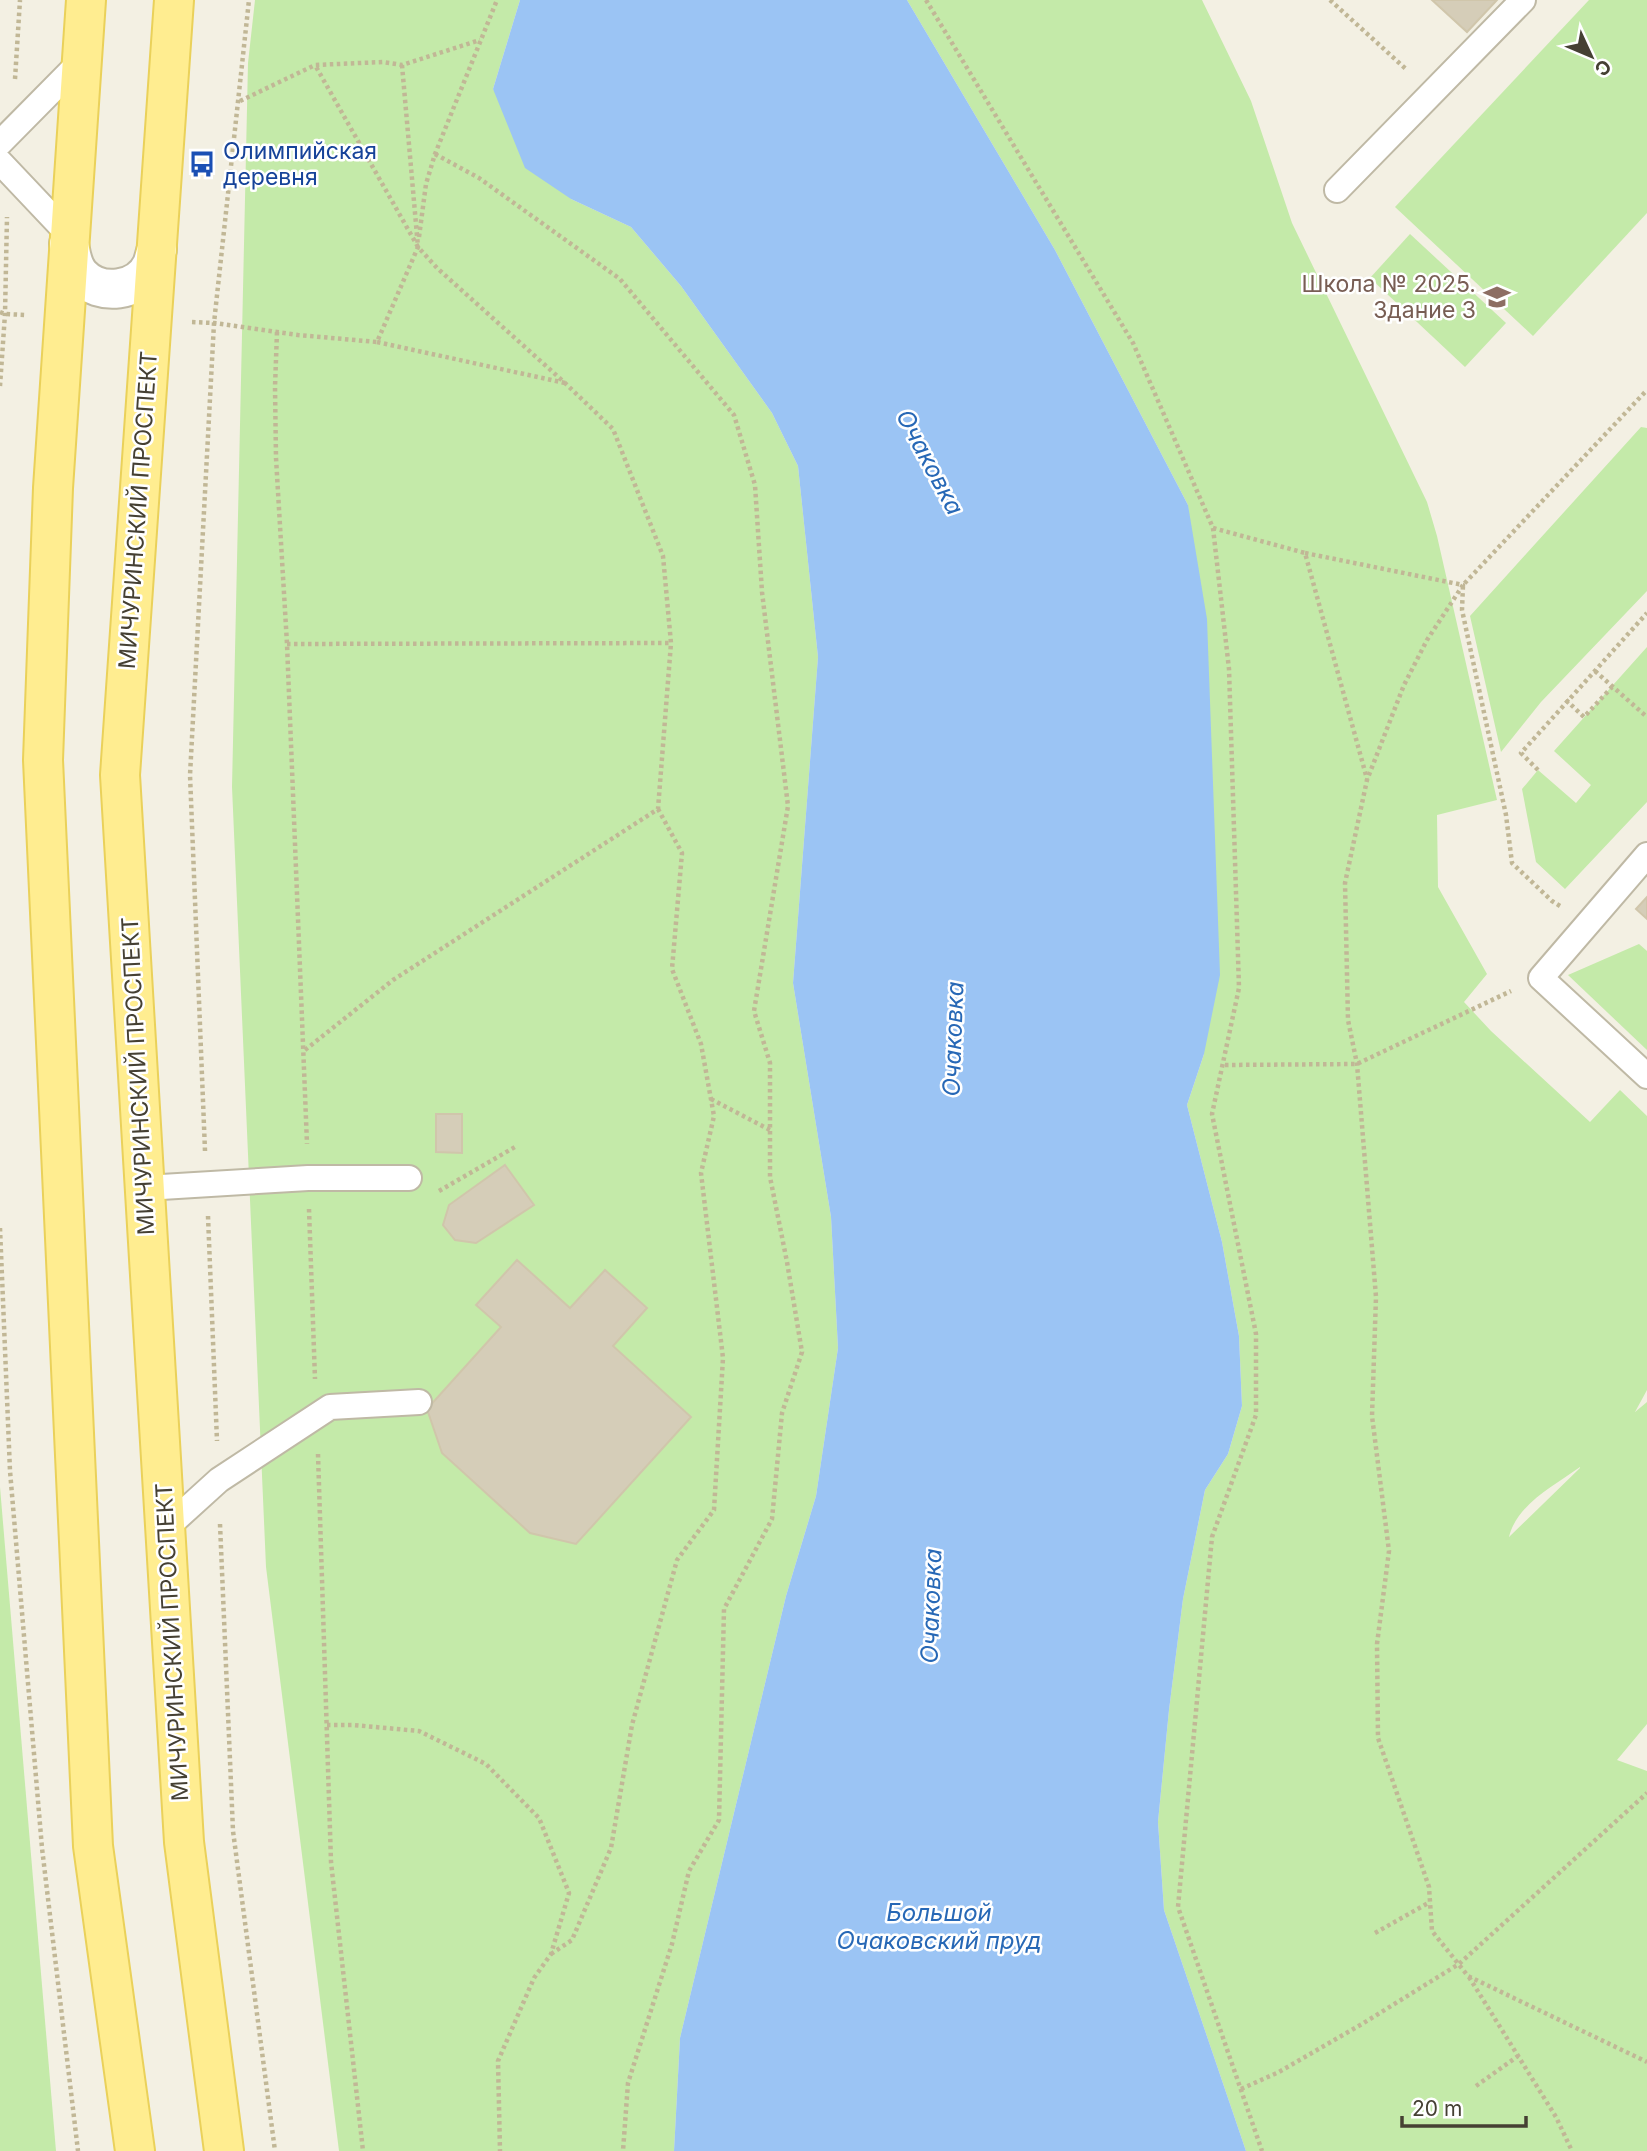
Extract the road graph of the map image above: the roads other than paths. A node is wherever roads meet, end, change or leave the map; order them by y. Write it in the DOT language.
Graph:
graph roads {
  1 [pos="86,0"];
  2 [pos="174,0"];
  3 [pos="1523,0"];
  4 [pos="82,60"];
  5 [pos="0,144"];
  6 [pos="0,162"];
  7 [pos="1336,190"];
  8 [pos="69,240"];
  9 [pos="157,249"];
  10 [pos="1647,855"];
  11 [pos="1647,1076"];
  12 [pos="408,1178"];
  13 [pos="145,1188"];
  14 [pos="419,1402"];
  15 [pos="165,1529"];
  16 [pos="135,2151"];
  17 [pos="224,2151"];
  1 -- 4 [label="main road"];
  2 -- 9 [label="main road, МИЧУРИНСКИЙ ПРОСПЕКТ"];
  3 -- 7 [label="lane"];
  4 -- 5 [label="lane"];
  4 -- 8 [label="main road"];
  6 -- 8 [label="lane"];
  8 -- 9 [label="street"];
  8 -- 16 [label="main road"];
  9 -- 13 [label="main road, МИЧУРИНСКИЙ ПРОСПЕКТ"];
  10 -- 11 [label="lane"];
  12 -- 13 [label="lane"];
  13 -- 15 [label="main road, МИЧУРИНСКИЙ ПРОСПЕКТ"];
  14 -- 15 [label="lane"];
  15 -- 17 [label="main road, МИЧУРИНСКИЙ ПРОСПЕКТ"];
}
